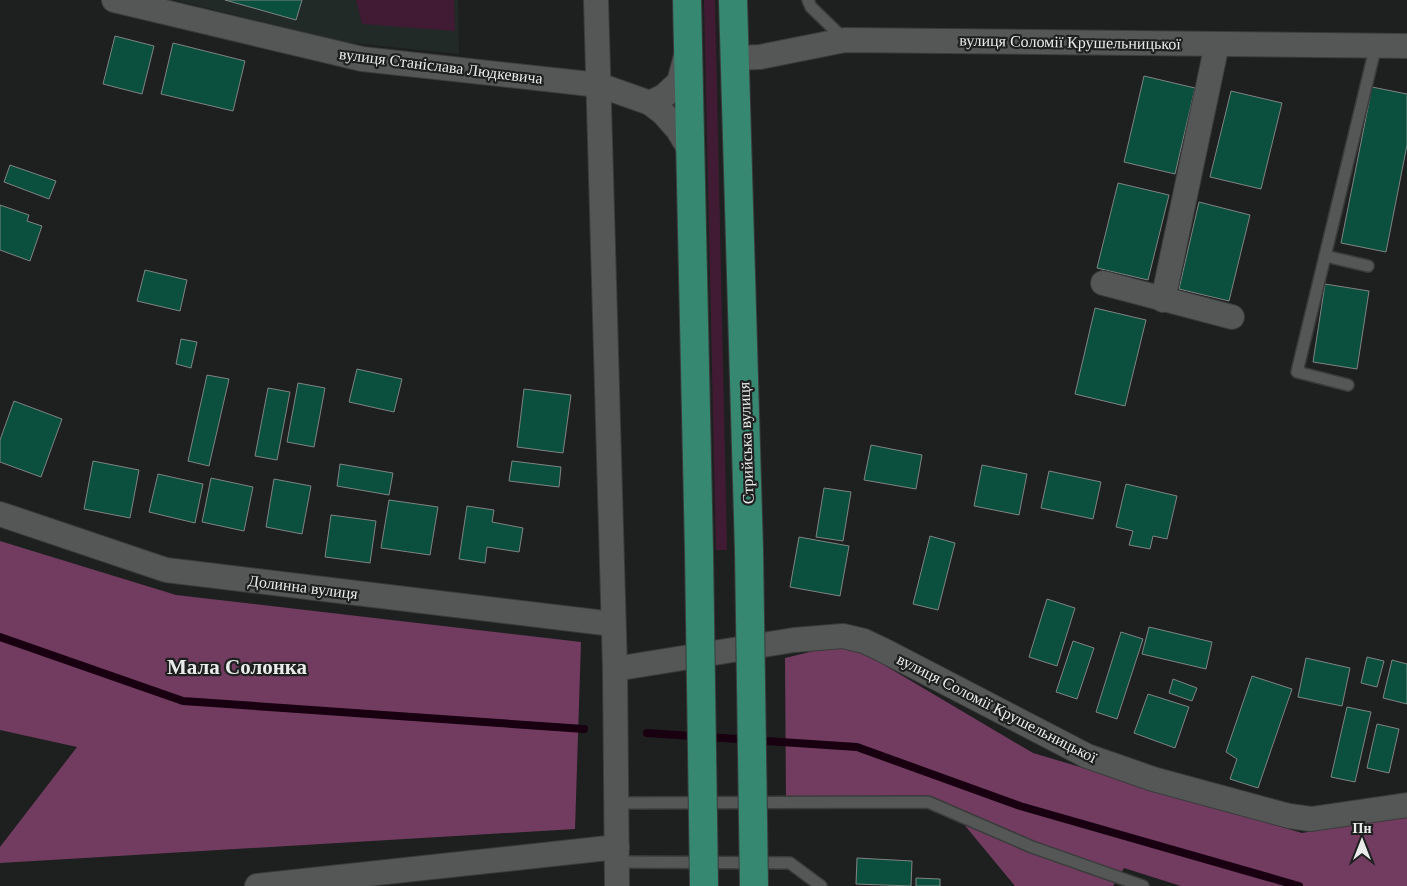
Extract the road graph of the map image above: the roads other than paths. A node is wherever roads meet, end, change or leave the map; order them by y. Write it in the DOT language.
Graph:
graph roads {
  1 [pos="114,0"];
  2 [pos="596,0"];
  3 [pos="687,0"];
  4 [pos="733,0"];
  5 [pos="808,0"];
  6 [pos="845,40"];
  7 [pos="1217,44"];
  8 [pos="1376,45"];
  9 [pos="1407,46"];
  10 [pos="688,48"];
  11 [pos="734,58"];
  12 [pos="599,85"];
  13 [pos="650,104"];
  14 [pos="690,150"];
  15 [pos="1325,256"];
  16 [pos="1368,266"];
  17 [pos="1103,283"];
  18 [pos="1164,300"];
  19 [pos="1232,316"];
  20 [pos="1348,385"];
  21 [pos="0,514"];
  22 [pos="613,624"];
  23 [pos="615,669"];
  24 [pos="616,803"];
  25 [pos="1407,805"];
  26 [pos="617,854"];
  27 [pos="257,886"];
  28 [pos="618,886"];
  29 [pos="704,886"];
  30 [pos="754,886"];
  31 [pos="821,886"];
  32 [pos="1143,886"];
  1 -- 12 [label="street, вулиця Станіслава Людкевича"];
  2 -- 12 [label="street"];
  3 -- 10 [label="highway"];
  4 -- 11 [label="highway, Стрийська вулиця"];
  5 -- 6 [label="lane"];
  6 -- 7 [label="street, вулиця Соломії Крушельницької"];
  6 -- 11 [label="street, вулиця Соломії Крушельницької"];
  7 -- 8 [label="street, вулиця Соломії Крушельницької"];
  7 -- 18 [label="street"];
  8 -- 9 [label="street, вулиця Соломії Крушельницької"];
  8 -- 15 [label="lane"];
  10 -- 13 [label="street"];
  10 -- 14 [label="highway"];
  11 -- 30 [label="highway, Стрийська вулиця, bridge"];
  12 -- 13 [label="street, вулиця Станіслава Людкевича"];
  12 -- 22 [label="street"];
  13 -- 14 [label="street, вулиця Станіслава Людкевича"];
  14 -- 29 [label="highway, bridge"];
  15 -- 16 [label="lane"];
  15 -- 20 [label="lane"];
  17 -- 18 [label="street"];
  18 -- 19 [label="street"];
  21 -- 22 [label="street, Долинна вулиця"];
  22 -- 23 [label="street"];
  23 -- 24 [label="street"];
  23 -- 25 [label="street, вулиця Соломії Крушельницької"];
  24 -- 26 [label="street"];
  24 -- 32 [label="lane"];
  26 -- 27 [label="street"];
  26 -- 28 [label="street"];
  26 -- 31 [label="lane"];
}
